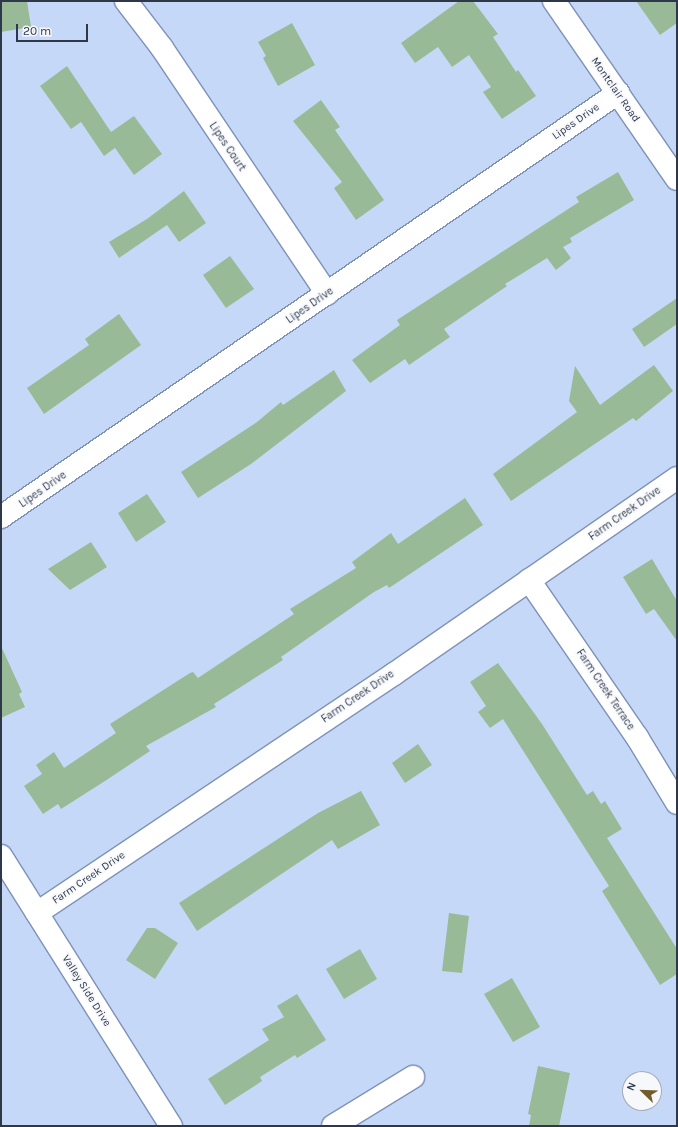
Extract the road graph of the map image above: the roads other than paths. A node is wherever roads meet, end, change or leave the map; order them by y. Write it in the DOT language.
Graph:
graph roads {
  1 [pos="126,1"];
  2 [pos="554,1"];
  3 [pos="618,93"];
  4 [pos="677,179"];
  5 [pos="327,294"];
  6 [pos="677,478"];
  7 [pos="1,517"];
  8 [pos="530,580"];
  9 [pos="677,803"];
  10 [pos="1,856"];
  11 [pos="37,913"];
  12 [pos="413,1078"];
  13 [pos="171,1126"];
  14 [pos="333,1126"];
  1 -- 5 [label="street, Lipes Court"];
  2 -- 3 [label="street, Montclair Road"];
  3 -- 4 [label="street, Montclair Road"];
  3 -- 5 [label="street, Lipes Drive"];
  5 -- 7 [label="street, Lipes Drive"];
  6 -- 8 [label="street, Farm Creek Drive"];
  8 -- 9 [label="street, Farm Creek Terrace"];
  8 -- 11 [label="street, Farm Creek Drive"];
  10 -- 11 [label="street, Valley Side Drive"];
  11 -- 13 [label="street, Valley Side Drive"];
  12 -- 14 [label="street"];
}
